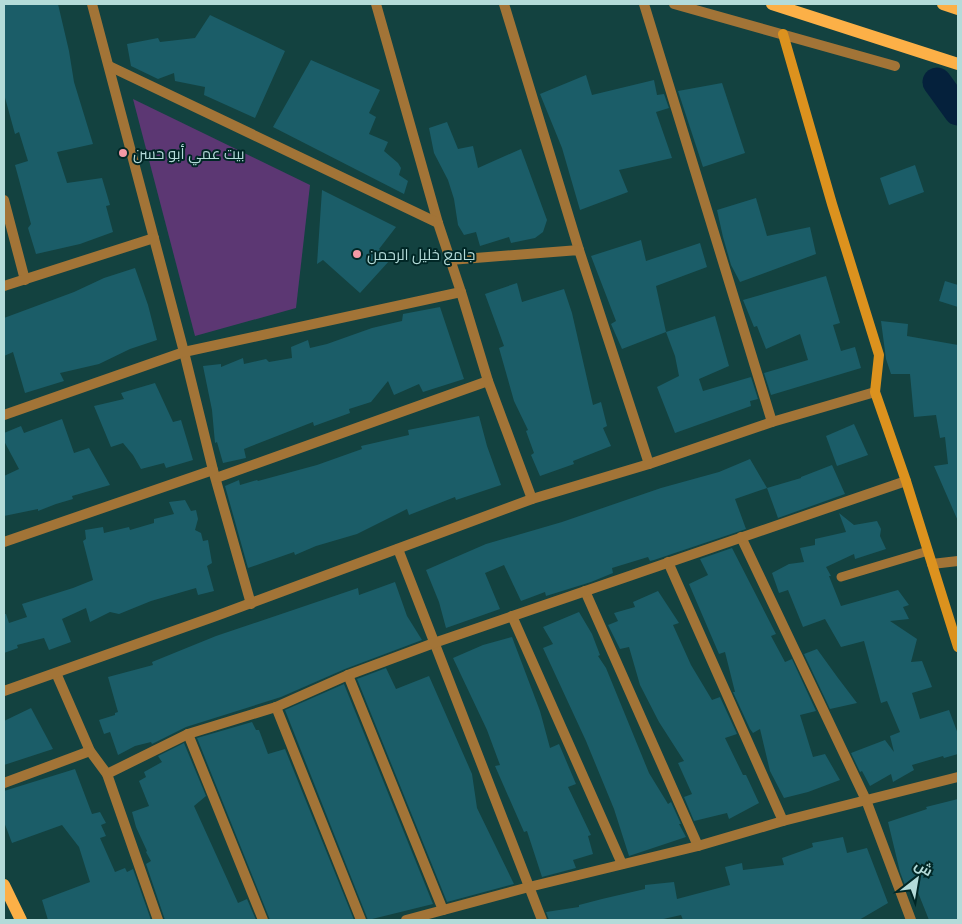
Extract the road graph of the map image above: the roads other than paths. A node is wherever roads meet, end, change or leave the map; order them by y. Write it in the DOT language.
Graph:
graph roads {
  1 [pos="92,4"];
  2 [pos="376,4"];
  3 [pos="504,4"];
  4 [pos="644,4"];
  5 [pos="674,4"];
  6 [pos="772,4"];
  7 [pos="943,4"];
  8 [pos="958,9"];
  9 [pos="783,34"];
  10 [pos="958,64"];
  11 [pos="109,66"];
  12 [pos="895,66"];
  13 [pos="4,200"];
  14 [pos="438,223"];
  15 [pos="154,238"];
  16 [pos="579,250"];
  17 [pos="450,260"];
  18 [pos="24,280"];
  19 [pos="4,286"];
  20 [pos="461,292"];
  21 [pos="184,352"];
  22 [pos="488,381"];
  23 [pos="875,392"];
  24 [pos="4,415"];
  25 [pos="772,422"];
  26 [pos="649,464"];
  27 [pos="214,474"];
  28 [pos="906,480"];
  29 [pos="532,500"];
  30 [pos="741,537"];
  31 [pos="4,542"];
  32 [pos="398,549"];
  33 [pos="928,550"];
  34 [pos="958,561"];
  35 [pos="668,562"];
  36 [pos="932,564"];
  37 [pos="841,577"];
  38 [pos="585,591"];
  39 [pos="251,604"];
  40 [pos="512,616"];
  41 [pos="434,643"];
  42 [pos="958,647"];
  43 [pos="56,674"];
  44 [pos="348,674"];
  45 [pos="4,692"];
  46 [pos="276,707"];
  47 [pos="188,734"];
  48 [pos="90,751"];
  49 [pos="107,774"];
  50 [pos="958,777"];
  51 [pos="4,784"];
  52 [pos="866,800"];
  53 [pos="783,821"];
  54 [pos="698,846"];
  55 [pos="622,864"];
  56 [pos="4,884"];
  57 [pos="529,887"];
  58 [pos="443,910"];
  59 [pos="21,920"];
  60 [pos="158,920"];
  61 [pos="263,920"];
  62 [pos="361,920"];
  63 [pos="406,920"];
  64 [pos="542,920"];
  65 [pos="912,920"];
  1 -- 11 [label="street"];
  2 -- 14 [label="street"];
  3 -- 16 [label="street"];
  4 -- 25 [label="street"];
  5 -- 9 [label="street"];
  6 -- 10 [label="main road"];
  7 -- 8 [label="main road"];
  9 -- 12 [label="street"];
  9 -- 23 [label="street"];
  11 -- 14 [label="street"];
  11 -- 15 [label="street"];
  13 -- 18 [label="street"];
  14 -- 17 [label="street"];
  15 -- 18 [label="street"];
  15 -- 21 [label="street"];
  16 -- 17 [label="street"];
  16 -- 26 [label="street"];
  17 -- 20 [label="street"];
  18 -- 19 [label="street"];
  20 -- 21 [label="street"];
  20 -- 22 [label="street"];
  21 -- 24 [label="street"];
  21 -- 27 [label="street"];
  22 -- 27 [label="street"];
  22 -- 29 [label="street"];
  23 -- 25 [label="street"];
  23 -- 28 [label="street"];
  25 -- 26 [label="street"];
  26 -- 29 [label="street"];
  27 -- 31 [label="street"];
  27 -- 39 [label="street"];
  28 -- 30 [label="street"];
  28 -- 33 [label="street"];
  29 -- 32 [label="street"];
  30 -- 35 [label="street"];
  30 -- 52 [label="street"];
  32 -- 39 [label="street"];
  32 -- 41 [label="street"];
  33 -- 36 [label="street"];
  33 -- 37 [label="lane"];
  34 -- 36 [label="street"];
  35 -- 38 [label="street"];
  35 -- 53 [label="street"];
  36 -- 42 [label="street"];
  38 -- 40 [label="street"];
  38 -- 54 [label="street"];
  39 -- 43 [label="street"];
  40 -- 41 [label="street"];
  40 -- 55 [label="street"];
  41 -- 44 [label="street"];
  41 -- 57 [label="street"];
  43 -- 45 [label="street"];
  43 -- 48 [label="street"];
  44 -- 46 [label="street"];
  44 -- 58 [label="street"];
  46 -- 47 [label="street"];
  46 -- 62 [label="street"];
  47 -- 49 [label="street"];
  47 -- 61 [label="street"];
  48 -- 49 [label="street"];
  48 -- 51 [label="street"];
  49 -- 60 [label="street"];
  50 -- 52 [label="street"];
  52 -- 53 [label="street"];
  52 -- 65 [label="street"];
  53 -- 54 [label="street"];
  54 -- 55 [label="street"];
  55 -- 57 [label="street"];
  56 -- 59 [label="main road"];
  57 -- 58 [label="street"];
  57 -- 64 [label="street"];
  58 -- 63 [label="street"];
}
